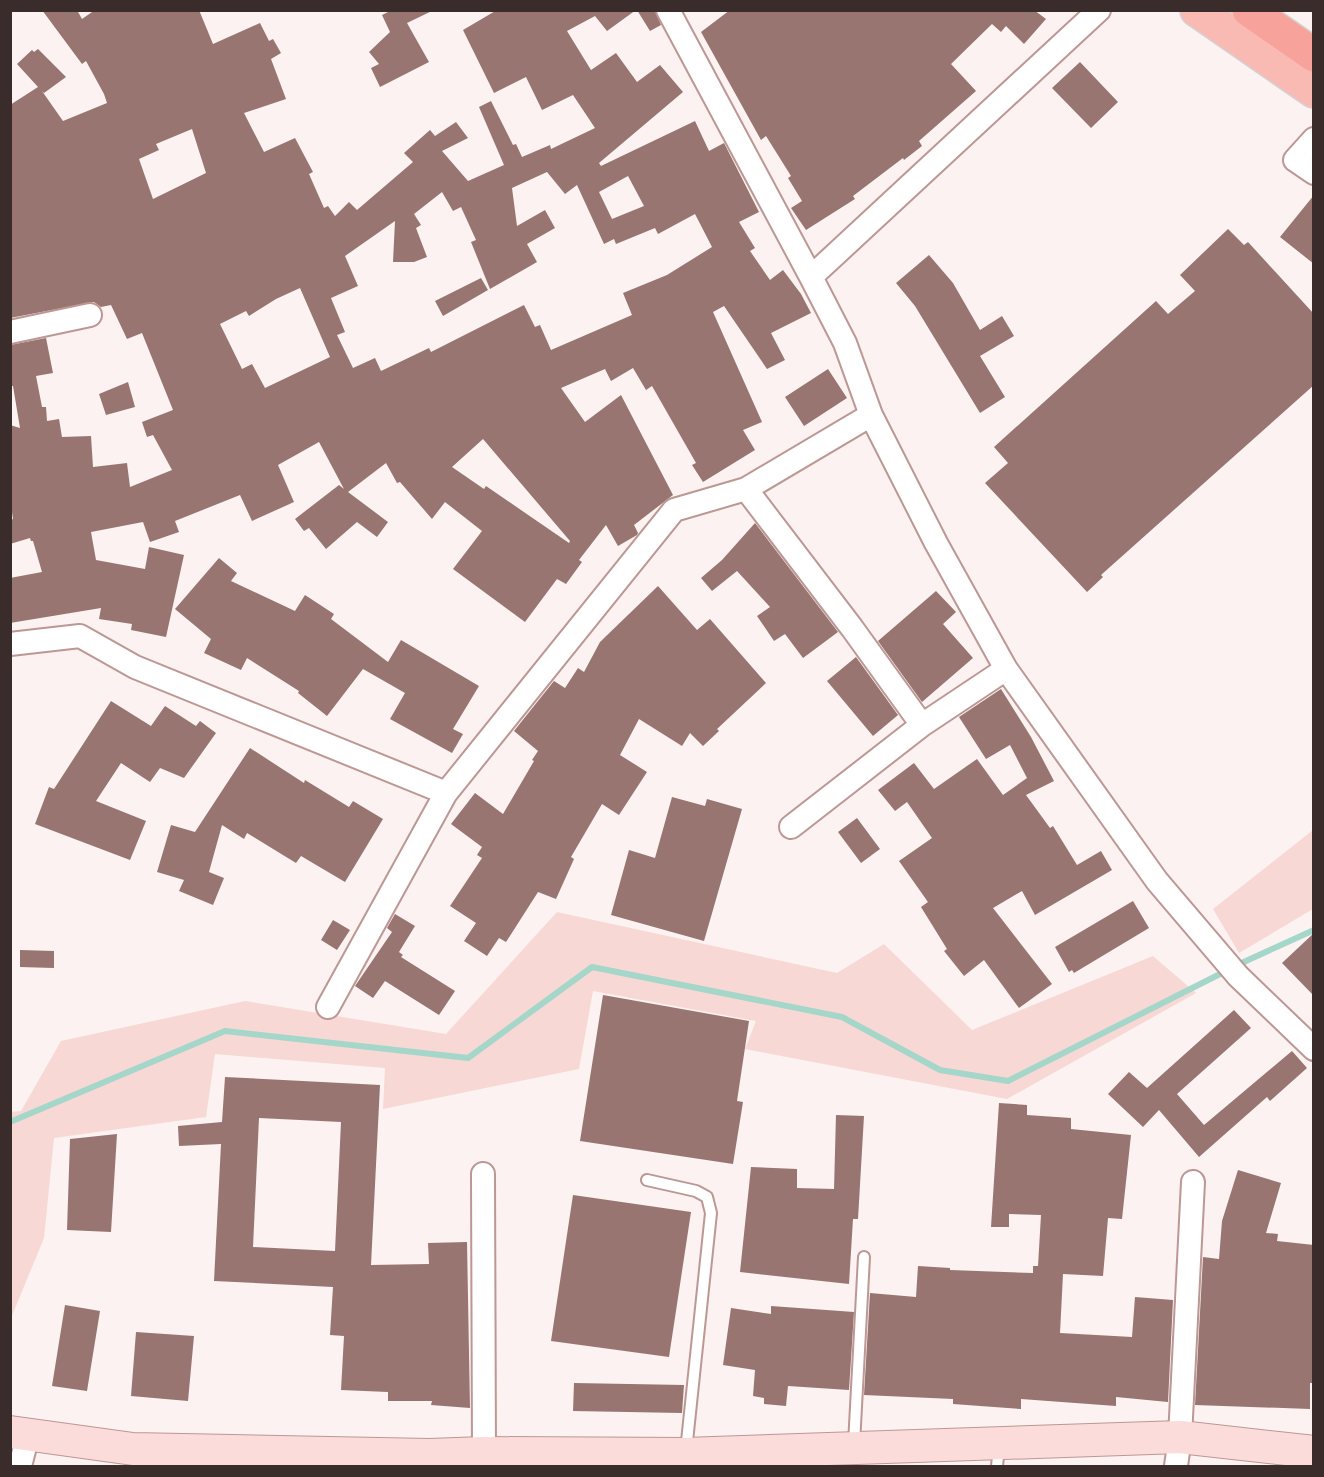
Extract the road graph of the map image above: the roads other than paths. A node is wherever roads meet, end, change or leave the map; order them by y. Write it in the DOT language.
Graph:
graph roads {
  1 [pos="668,10"];
  2 [pos="1100,10"];
  3 [pos="1197,10"];
  4 [pos="1249,10"];
  5 [pos="1314,56"];
  6 [pos="1314,91"];
  7 [pos="1314,139"];
  8 [pos="1314,173"];
  9 [pos="811,277"];
  10 [pos="90,315"];
  11 [pos="10,332"];
  12 [pos="871,415"];
  13 [pos="746,489"];
  14 [pos="10,644"];
  15 [pos="1006,669"];
  16 [pos="922,725"];
  17 [pos="447,793"];
  18 [pos="791,827"];
  19 [pos="328,1007"];
  20 [pos="1314,1049"];
  21 [pos="483,1174"];
  22 [pos="647,1180"];
  23 [pos="1193,1182"];
  24 [pos="864,1257"];
  25 [pos="17,1433"];
  26 [pos="854,1448"];
  27 [pos="1178,1452"];
  28 [pos="1314,1452"];
  29 [pos="484,1453"];
  30 [pos="685,1454"];
  31 [pos="998,1455"];
  32 [pos="428,1461"];
  33 [pos="20,1467"];
  1 -- 9 [label="street"];
  2 -- 9 [label="street"];
  3 -- 6 [label="main road"];
  4 -- 5 [label="highway"];
  7 -- 8 [label="street"];
  9 -- 12 [label="street"];
  10 -- 11 [label="street"];
  12 -- 13 [label="street"];
  12 -- 15 [label="street"];
  13 -- 16 [label="street"];
  13 -- 17 [label="street"];
  14 -- 17 [label="street"];
  15 -- 16 [label="street"];
  15 -- 20 [label="street"];
  16 -- 18 [label="street"];
  17 -- 19 [label="street"];
  21 -- 29 [label="street"];
  22 -- 30 [label="lane"];
  23 -- 27 [label="street"];
  24 -- 26 [label="lane"];
  25 -- 32 [label="main road"];
  25 -- 33 [label="street"];
  26 -- 30 [label="main road"];
  26 -- 31 [label="main road"];
  27 -- 28 [label="main road"];
  27 -- 31 [label="main road"];
  29 -- 30 [label="main road"];
  29 -- 32 [label="main road"];
}
